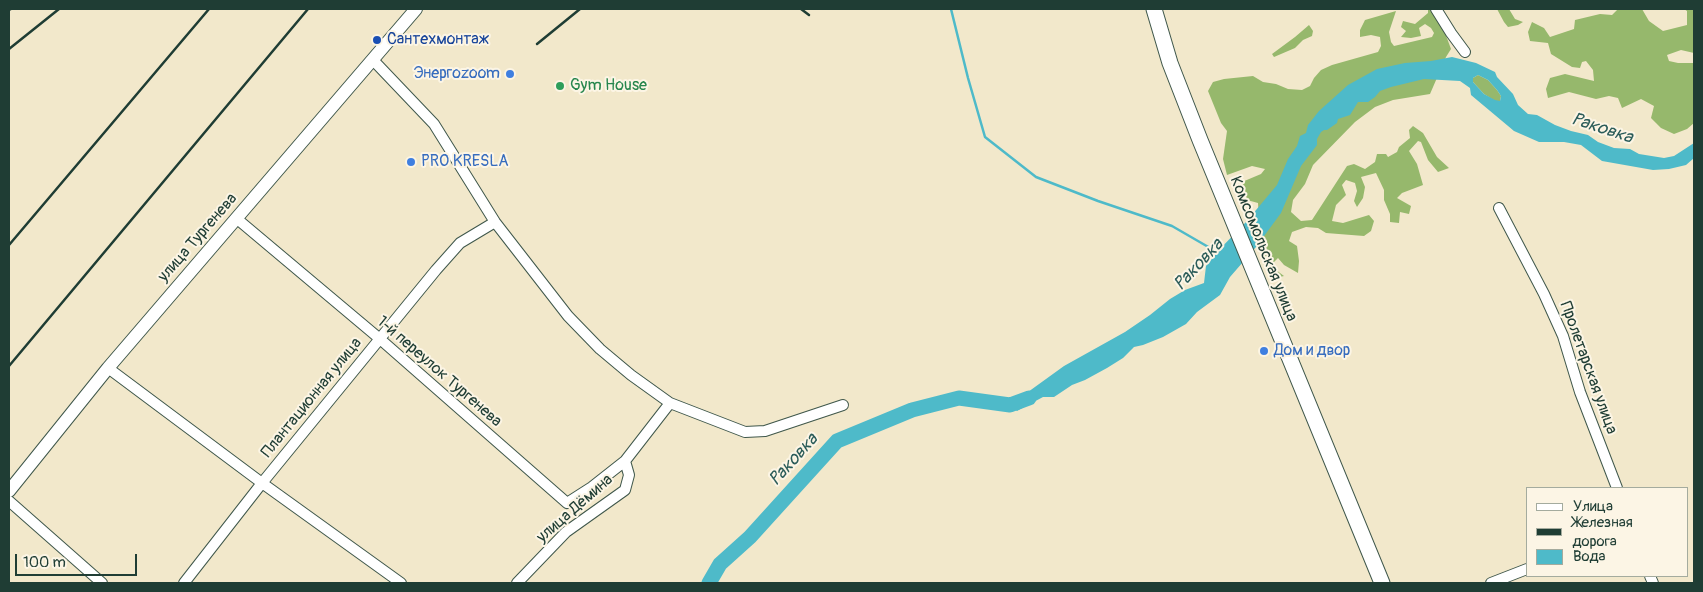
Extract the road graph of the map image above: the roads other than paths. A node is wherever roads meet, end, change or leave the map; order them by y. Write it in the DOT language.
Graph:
graph roads {
  1 [pos="416,9"];
  2 [pos="1154,9"];
  3 [pos="1436,9"];
  4 [pos="1465,52"];
  5 [pos="373,60"];
  6 [pos="1499,208"];
  7 [pos="236,218"];
  8 [pos="495,222"];
  9 [pos="380,339"];
  10 [pos="108,368"];
  11 [pos="670,404"];
  12 [pos="843,405"];
  13 [pos="625,461"];
  14 [pos="262,483"];
  15 [pos="1617,487"];
  16 [pos="9,491"];
  17 [pos="9,501"];
  18 [pos="1526,569"];
  19 [pos="102,583"];
  20 [pos="184,583"];
  21 [pos="401,583"];
  22 [pos="517,583"];
  23 [pos="1382,583"];
  24 [pos="1491,583"];
  1 -- 5 [label="street, улица Тургенева"];
  2 -- 23 [label="main road, Комсомольская улица"];
  3 -- 4 [label="street"];
  5 -- 7 [label="street, улица Тургенева"];
  5 -- 8 [label="street"];
  6 -- 15 [label="street, Пролетарская улица"];
  7 -- 9 [label="street, 1-й переулок Тургенева"];
  7 -- 10 [label="street, улица Тургенева"];
  8 -- 9 [label="street, Плантационная улица"];
  8 -- 11 [label="street"];
  9 -- 13 [label="street, 1-й переулок Тургенева"];
  9 -- 14 [label="street, Плантационная улица"];
  10 -- 14 [label="street"];
  10 -- 16 [label="street, улица Тургенева"];
  11 -- 12 [label="street"];
  11 -- 13 [label="street, улица Дёмина"];
  13 -- 22 [label="street, улица Дёмина"];
  14 -- 20 [label="street, Плантационная улица"];
  14 -- 21 [label="street"];
  17 -- 19 [label="street"];
  18 -- 24 [label="street"];
}
